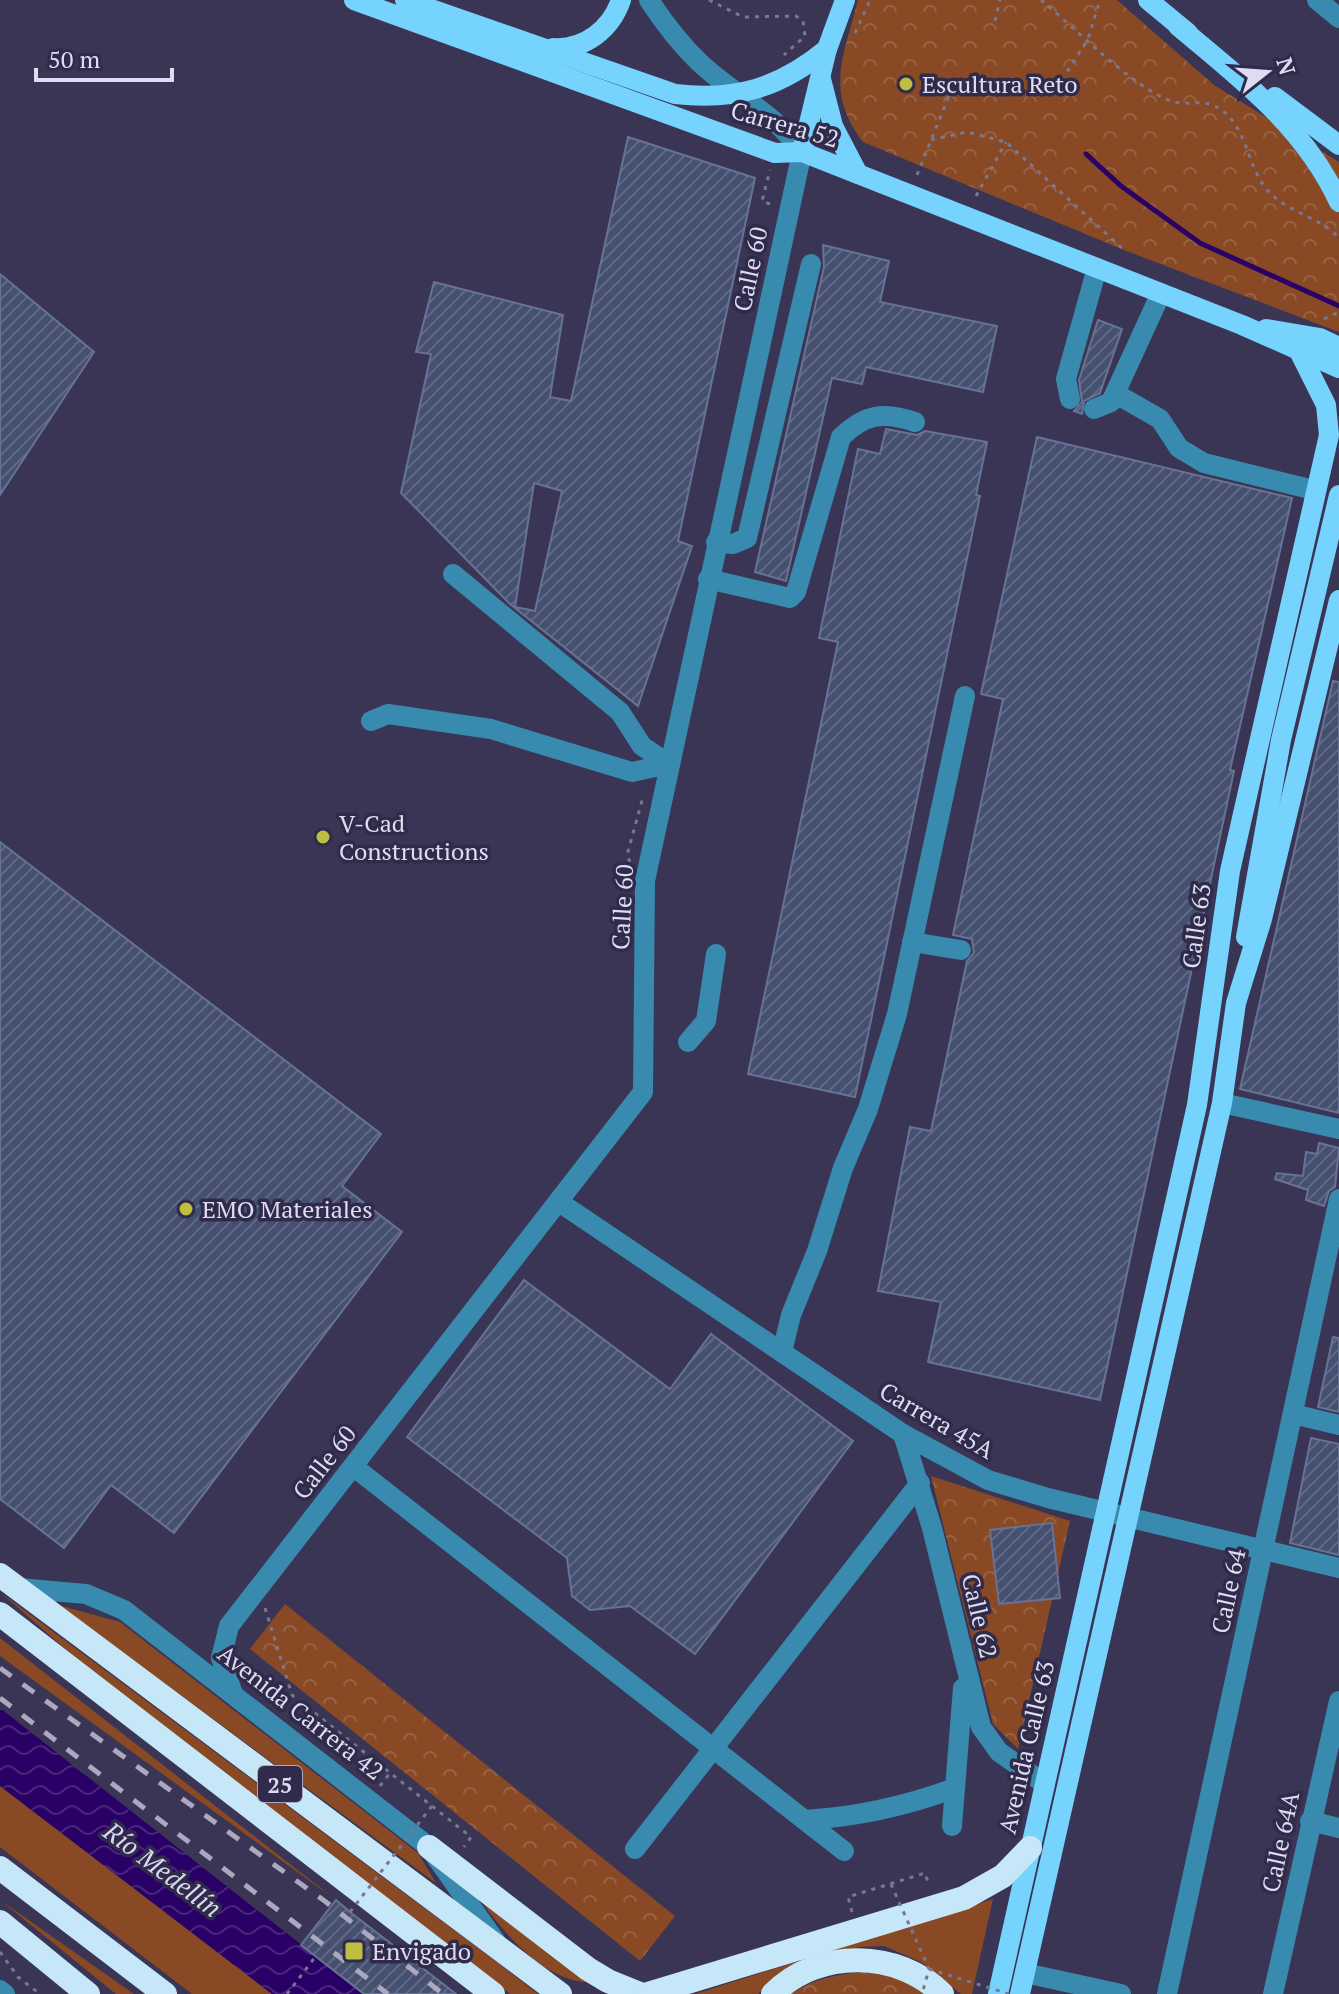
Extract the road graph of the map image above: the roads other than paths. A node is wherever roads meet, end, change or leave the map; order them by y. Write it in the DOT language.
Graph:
graph roads {
  1 [pos="354,0"];
  2 [pos="621,0"];
  3 [pos="649,0"];
  4 [pos="845,0"];
  5 [pos="1148,0"];
  6 [pos="1317,0"];
  7 [pos="412,2"];
  8 [pos="1339,18"];
  9 [pos="1178,26"];
  10 [pos="545,47"];
  11 [pos="827,49"];
  12 [pos="820,75"];
  13 [pos="741,95"];
  14 [pos="1339,145"];
  15 [pos="802,152"];
  16 [pos="858,174"];
  17 [pos="1336,195"];
  18 [pos="811,264"];
  19 [pos="1097,268"];
  20 [pos="1161,293"];
  21 [pos="1242,325"];
  22 [pos="1339,347"];
  23 [pos="1300,353"];
  24 [pos="1339,368"];
  25 [pos="1116,394"];
  26 [pos="1070,399"];
  27 [pos="1094,409"];
  28 [pos="915,422"];
  29 [pos="1329,435"];
  30 [pos="1339,453"];
  31 [pos="1339,482"];
  32 [pos="1314,490"];
  33 [pos="1339,495"];
  34 [pos="716,542"];
  35 [pos="453,574"];
  36 [pos="708,579"];
  37 [pos="1339,600"];
  38 [pos="1332,659"];
  39 [pos="965,696"];
  40 [pos="371,721"];
  41 [pos="663,765"];
  42 [pos="912,942"];
  43 [pos="961,950"];
  44 [pos="716,954"];
  45 [pos="1236,1003"];
  46 [pos="688,1042"];
  47 [pos="1222,1103"];
  48 [pos="1339,1129"];
  49 [pos="1339,1199"];
  50 [pos="559,1202"];
  51 [pos="1330,1286"];
  52 [pos="782,1352"];
  53 [pos="1293,1414"];
  54 [pos="1339,1425"];
  55 [pos="903,1434"];
  56 [pos="354,1467"];
  57 [pos="920,1483"];
  58 [pos="1106,1512"];
  59 [pos="1128,1517"];
  60 [pos="1263,1550"];
  61 [pos="1339,1568"];
  62 [pos="9,1581"];
  63 [pos="0,1614"];
  64 [pos="965,1668"];
  65 [pos="233,1694"];
  66 [pos="1339,1701"];
  67 [pos="713,1748"];
  68 [pos="1045,1784"];
  69 [pos="955,1788"];
  70 [pos="805,1820"];
  71 [pos="1310,1821"];
  72 [pos="952,1826"];
  73 [pos="1339,1828"];
  74 [pos="429,1847"];
  75 [pos="1030,1848"];
  76 [pos="635,1849"];
  77 [pos="844,1851"];
  78 [pos="0,1868"];
  79 [pos="0,1885"];
  80 [pos="0,1922"];
  81 [pos="70,1922"];
  82 [pos="503,1951"];
  83 [pos="1025,1973"];
  84 [pos="88,1994"];
  85 [pos="165,1994"];
  86 [pos="493,1994"];
  87 [pos="560,1994"];
  88 [pos="640,1994"];
  89 [pos="648,1994"];
  90 [pos="773,1994"];
  91 [pos="942,1994"];
  92 [pos="998,1994"];
  93 [pos="1020,1994"];
  94 [pos="1121,1994"];
  95 [pos="1167,1994"];
  96 [pos="1273,1994"];
  1 -- 15 [label="main road, Carrera 52"];
  2 -- 10 [label="main road"];
  3 -- 13 [label="street"];
  4 -- 11 [label="main road, Calle 60"];
  5 -- 9 [label="main road"];
  6 -- 8 [label="street"];
  7 -- 10 [label="main road, Carrera 52"];
  9 -- 14 [label="main road"];
  9 -- 17 [label="main road"];
  10 -- 13 [label="main road, Carrera 52"];
  11 -- 12 [label="main road, Calle 60"];
  11 -- 13 [label="main road, Carrera 52"];
  12 -- 15 [label="main road, Calle 60"];
  12 -- 16 [label="main road"];
  13 -- 15 [label="street"];
  15 -- 16 [label="main road, Carrera 52"];
  15 -- 34 [label="street, Calle 60"];
  16 -- 19 [label="main road, Carrera 52"];
  18 -- 34 [label="street"];
  19 -- 20 [label="main road, Carrera 52"];
  19 -- 26 [label="street"];
  20 -- 21 [label="main road, Carrera 52"];
  20 -- 25 [label="street"];
  21 -- 22 [label="main road, Carrera 52"];
  21 -- 23 [label="main road, Carrera 52"];
  23 -- 24 [label="main road, Carrera 52"];
  23 -- 29 [label="main road, Calle 63"];
  25 -- 27 [label="street"];
  25 -- 32 [label="street"];
  28 -- 36 [label="street"];
  29 -- 30 [label="main road"];
  29 -- 32 [label="main road, Calle 63"];
  31 -- 32 [label="main road"];
  32 -- 58 [label="main road, Calle 63"];
  33 -- 45 [label="main road"];
  34 -- 36 [label="street, Calle 60"];
  35 -- 41 [label="street"];
  36 -- 41 [label="street, Calle 60"];
  37 -- 38 [label="main road"];
  38 -- 45 [label="main road"];
  39 -- 42 [label="street"];
  40 -- 41 [label="street"];
  41 -- 50 [label="street, Calle 60"];
  42 -- 43 [label="street"];
  42 -- 52 [label="street"];
  44 -- 46 [label="street"];
  45 -- 47 [label="main road"];
  47 -- 48 [label="street"];
  47 -- 59 [label="main road"];
  49 -- 51 [label="street, Calle 64"];
  50 -- 52 [label="street, Carrera 45A"];
  50 -- 56 [label="street, Calle 60"];
  51 -- 53 [label="street, Calle 64"];
  52 -- 55 [label="street, Carrera 45A"];
  53 -- 54 [label="street"];
  53 -- 60 [label="street, Calle 64"];
  55 -- 57 [label="street, Calle 62"];
  55 -- 58 [label="street, Carrera 45A"];
  56 -- 65 [label="street, Calle 60"];
  56 -- 67 [label="street"];
  57 -- 64 [label="street, Calle 62"];
  57 -- 67 [label="street"];
  58 -- 59 [label="street, Carrera 45A"];
  58 -- 68 [label="main road, Avenida Calle 63"];
  59 -- 60 [label="street, Carrera 45A"];
  59 -- 83 [label="main road, Avenida Calle 63"];
  60 -- 61 [label="street, Carrera 45A"];
  60 -- 95 [label="street, Calle 64"];
  62 -- 65 [label="street, Avenida Carrera 42"];
  62 -- 82 [label="highway, Avenida Carrera 42 / 25"];
  63 -- 86 [label="highway, 25"];
  64 -- 68 [label="street, Calle 62"];
  64 -- 69 [label="street"];
  65 -- 74 [label="street, Avenida Carrera 42"];
  66 -- 71 [label="street, Calle 64A"];
  67 -- 70 [label="street"];
  67 -- 76 [label="street"];
  68 -- 75 [label="main road, Avenida Calle 63"];
  69 -- 70 [label="street"];
  69 -- 72 [label="street"];
  70 -- 77 [label="street"];
  71 -- 73 [label="street"];
  71 -- 96 [label="street, Calle 64A"];
  74 -- 82 [label="street, Avenida Carrera 42"];
  74 -- 88 [label="highway"];
  75 -- 89 [label="highway"];
  75 -- 92 [label="main road, Avenida Calle 63"];
  78 -- 81 [label="highway"];
  79 -- 81 [label="highway"];
  80 -- 84 [label="highway"];
  81 -- 85 [label="highway"];
  82 -- 87 [label="highway, Avenida Carrera 42 / 25"];
  83 -- 93 [label="main road, Avenida Calle 63"];
  83 -- 94 [label="street"];
  90 -- 91 [label="highway"];
}
